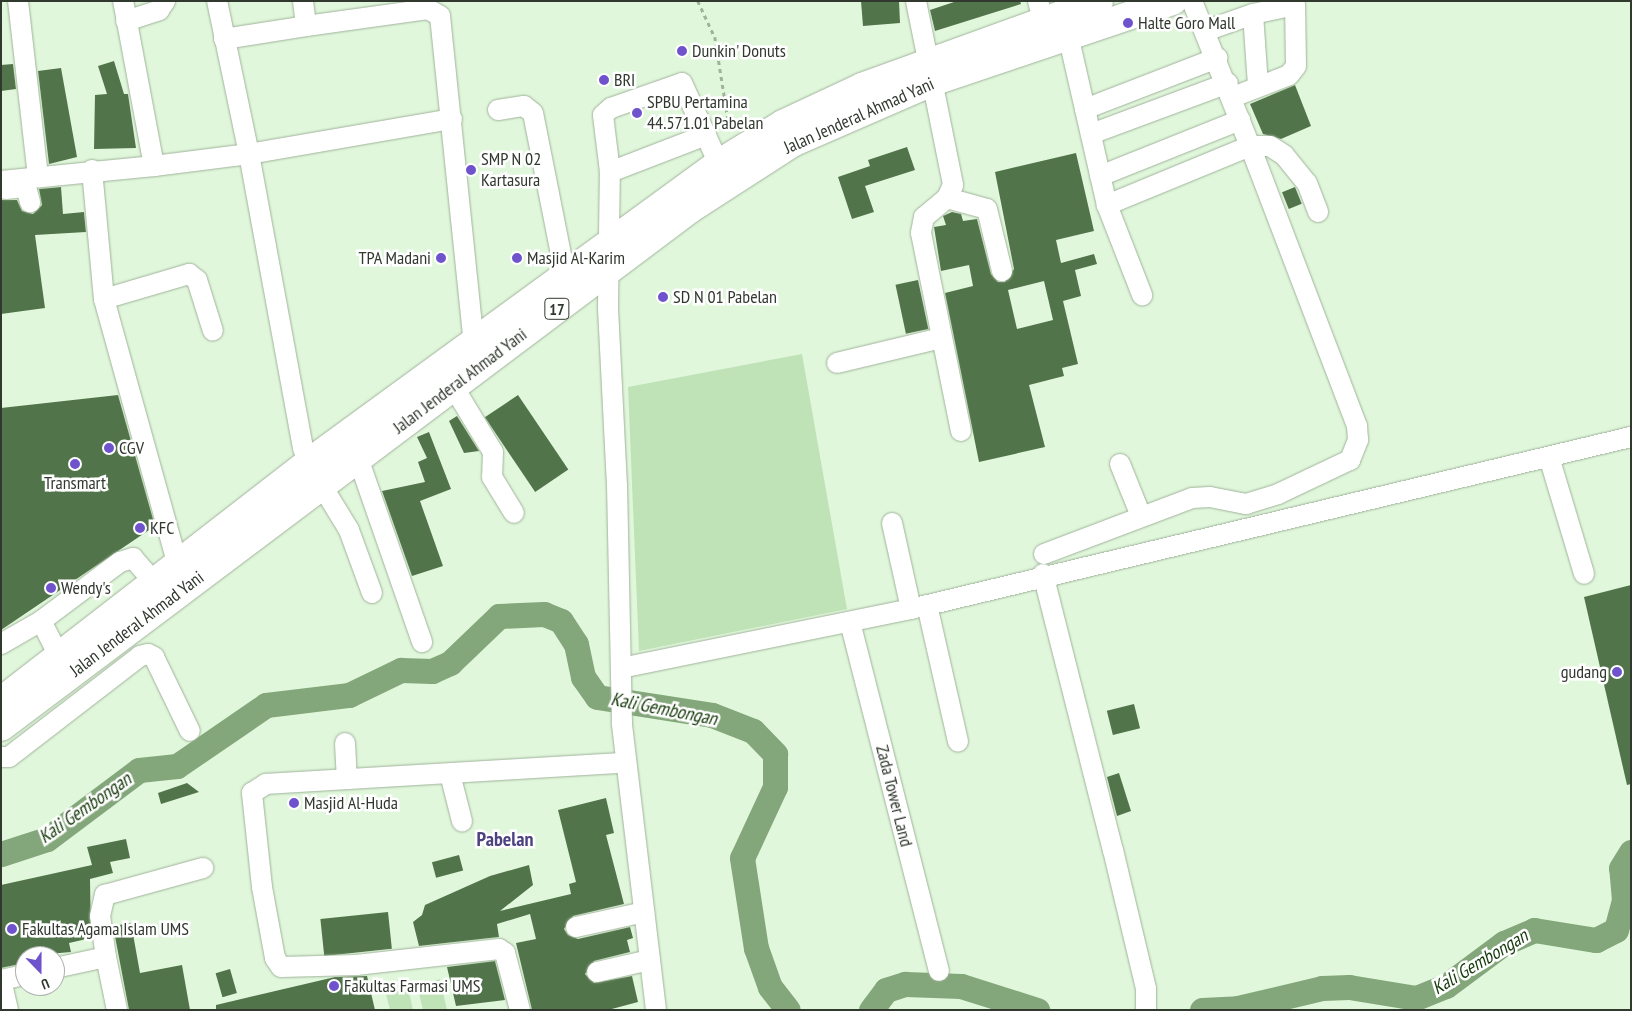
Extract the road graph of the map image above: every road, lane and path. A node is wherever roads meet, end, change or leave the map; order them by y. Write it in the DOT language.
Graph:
graph roads {
  1 [pos="18,1"];
  2 [pos="165,1"];
  3 [pos="217,1"];
  4 [pos="302,1"];
  5 [pos="698,1"];
  6 [pos="916,1"];
  7 [pos="1173,1"];
  8 [pos="1192,1"];
  9 [pos="1096,2"];
  10 [pos="125,11"];
  11 [pos="1054,14"];
  12 [pos="1253,14"];
  13 [pos="306,26"];
  14 [pos="1205,31"];
  15 [pos="224,39"];
  16 [pos="1217,58"];
  17 [pos="930,72"];
  18 [pos="1258,85"];
  19 [pos="1230,90"];
  20 [pos="1085,109"];
  21 [pos="498,110"];
  22 [pos="452,119"];
  23 [pos="1240,120"];
  24 [pos="1091,134"];
  25 [pos="706,135"];
  26 [pos="1250,146"];
  27 [pos="249,154"];
  28 [pos="154,166"];
  29 [pos="727,167"];
  30 [pos="92,170"];
  31 [pos="610,172"];
  32 [pos="38,176"];
  33 [pos="1100,176"];
  34 [pos="1,181"];
  35 [pos="1,190"];
  36 [pos="948,198"];
  37 [pos="30,202"];
  38 [pos="1107,205"];
  39 [pos="1318,212"];
  40 [pos="607,243"];
  41 [pos="607,270"];
  42 [pos="1002,271"];
  43 [pos="565,275"];
  44 [pos="1142,295"];
  45 [pos="104,299"];
  46 [pos="213,331"];
  47 [pos="942,338"];
  48 [pos="474,344"];
  49 [pos="837,363"];
  50 [pos="453,386"];
  51 [pos="961,431"];
  52 [pos="1631,437"];
  53 [pos="1549,457"];
  54 [pos="358,458"];
  55 [pos="1120,464"];
  56 [pos="315,474"];
  57 [pos="514,513"];
  58 [pos="1140,516"];
  59 [pos="892,523"];
  60 [pos="1044,554"];
  61 [pos="191,565"];
  62 [pos="1043,574"];
  63 [pos="1584,574"];
  64 [pos="155,583"];
  65 [pos="372,593"];
  66 [pos="919,607"];
  67 [pos="41,621"];
  68 [pos="850,622"];
  69 [pos="422,642"];
  70 [pos="1,644"];
  71 [pos="68,662"];
  72 [pos="621,676"];
  73 [pos="96,690"];
  74 [pos="1,700"];
  75 [pos="1,727"];
  76 [pos="190,731"];
  77 [pos="958,742"];
  78 [pos="345,743"];
  79 [pos="1,757"];
  80 [pos="624,763"];
  81 [pos="450,774"];
  82 [pos="348,779"];
  83 [pos="462,821"];
  84 [pos="203,868"];
  85 [pos="644,912"];
  86 [pos="576,927"];
  87 [pos="106,957"];
  88 [pos="650,960"];
  89 [pos="65,966"];
  90 [pos="939,971"];
  91 [pos="597,972"];
  92 [pos="15,977"];
  93 [pos="8,1010"];
  94 [pos="117,1010"];
  95 [pos="520,1010"];
  96 [pos="656,1010"];
  97 [pos="1146,1010"];
  1 -- 32 [label="street"];
  2 -- 10 [label="street"];
  3 -- 15 [label="street"];
  4 -- 13 [label="street"];
  5 -- 29 [label="path"];
  6 -- 17 [label="street"];
  7 -- 11 [label="highway, Jalan Jenderal Ahmad Yani / 17"];
  8 -- 14 [label="street"];
  9 -- 11 [label="highway, Jalan Jenderal Ahmad Yani / 17"];
  10 -- 28 [label="street"];
  11 -- 17 [label="highway, Jalan Jenderal Ahmad Yani / 17"];
  11 -- 20 [label="street"];
  12 -- 14 [label="street"];
  12 -- 18 [label="street"];
  12 -- 18 [label="street"];
  13 -- 15 [label="street"];
  13 -- 22 [label="street"];
  14 -- 16 [label="street"];
  15 -- 27 [label="street"];
  16 -- 19 [label="street"];
  16 -- 20 [label="street"];
  17 -- 29 [label="highway, Jalan Jenderal Ahmad Yani / 17"];
  17 -- 36 [label="street"];
  18 -- 19 [label="street"];
  19 -- 23 [label="street"];
  19 -- 24 [label="street"];
  20 -- 24 [label="street"];
  21 -- 43 [label="street"];
  22 -- 27 [label="street"];
  22 -- 48 [label="street"];
  23 -- 26 [label="street"];
  23 -- 33 [label="street"];
  24 -- 33 [label="street"];
  25 -- 29 [label="street"];
  25 -- 31 [label="street"];
  25 -- 31 [label="street"];
  26 -- 38 [label="street"];
  26 -- 39 [label="street"];
  26 -- 58 [label="street"];
  27 -- 28 [label="street"];
  27 -- 56 [label="street"];
  28 -- 30 [label="street"];
  29 -- 40 [label="highway, Jalan Jenderal Ahmad Yani / 17"];
  29 -- 41 [label="highway, Jalan Jenderal Ahmad Yani / 17"];
  30 -- 32 [label="street"];
  30 -- 45 [label="street"];
  31 -- 40 [label="street"];
  32 -- 34 [label="street"];
  33 -- 38 [label="street"];
  35 -- 37 [label="street"];
  36 -- 42 [label="street"];
  36 -- 47 [label="street"];
  38 -- 44 [label="street"];
  40 -- 41 [label="street"];
  40 -- 43 [label="highway, Jalan Jenderal Ahmad Yani / 17"];
  41 -- 50 [label="highway, Jalan Jenderal Ahmad Yani / 17"];
  41 -- 72 [label="street"];
  43 -- 48 [label="highway, Jalan Jenderal Ahmad Yani / 17"];
  45 -- 46 [label="street"];
  45 -- 61 [label="street"];
  47 -- 49 [label="street"];
  47 -- 51 [label="street"];
  48 -- 56 [label="highway, Jalan Jenderal Ahmad Yani / 17"];
  50 -- 54 [label="highway, Jalan Jenderal Ahmad Yani / 17"];
  50 -- 57 [label="street"];
  52 -- 53 [label="street"];
  53 -- 62 [label="street"];
  53 -- 63 [label="street"];
  54 -- 56 [label="highway, Jalan Jenderal Ahmad Yani / 17"];
  54 -- 69 [label="street"];
  55 -- 58 [label="street"];
  56 -- 61 [label="highway, Jalan Jenderal Ahmad Yani / 17"];
  56 -- 65 [label="street"];
  58 -- 60 [label="street"];
  59 -- 66 [label="street"];
  61 -- 64 [label="highway, Jalan Jenderal Ahmad Yani / 17"];
  61 -- 71 [label="highway, Jalan Jenderal Ahmad Yani / 17"];
  62 -- 66 [label="street"];
  62 -- 97 [label="street"];
  64 -- 67 [label="street"];
  64 -- 71 [label="highway, Jalan Jenderal Ahmad Yani / 17"];
  66 -- 68 [label="street"];
  66 -- 77 [label="street"];
  67 -- 70 [label="street"];
  67 -- 71 [label="street"];
  68 -- 72 [label="street"];
  68 -- 90 [label="street, Zada Tower Land"];
  71 -- 73 [label="street"];
  71 -- 74 [label="highway, Jalan Jenderal Ahmad Yani / 17"];
  71 -- 75 [label="highway, Jalan Jenderal Ahmad Yani / 17"];
  72 -- 80 [label="street"];
  73 -- 76 [label="street"];
  73 -- 79 [label="street"];
  78 -- 82 [label="street"];
  80 -- 81 [label="street"];
  80 -- 85 [label="street"];
  81 -- 82 [label="street"];
  81 -- 83 [label="street"];
  82 -- 95 [label="street"];
  84 -- 87 [label="street"];
  85 -- 86 [label="street"];
  85 -- 88 [label="street"];
  87 -- 89 [label="street"];
  87 -- 94 [label="street"];
  88 -- 91 [label="street"];
  88 -- 96 [label="street"];
  92 -- 93 [label="street"];
}
